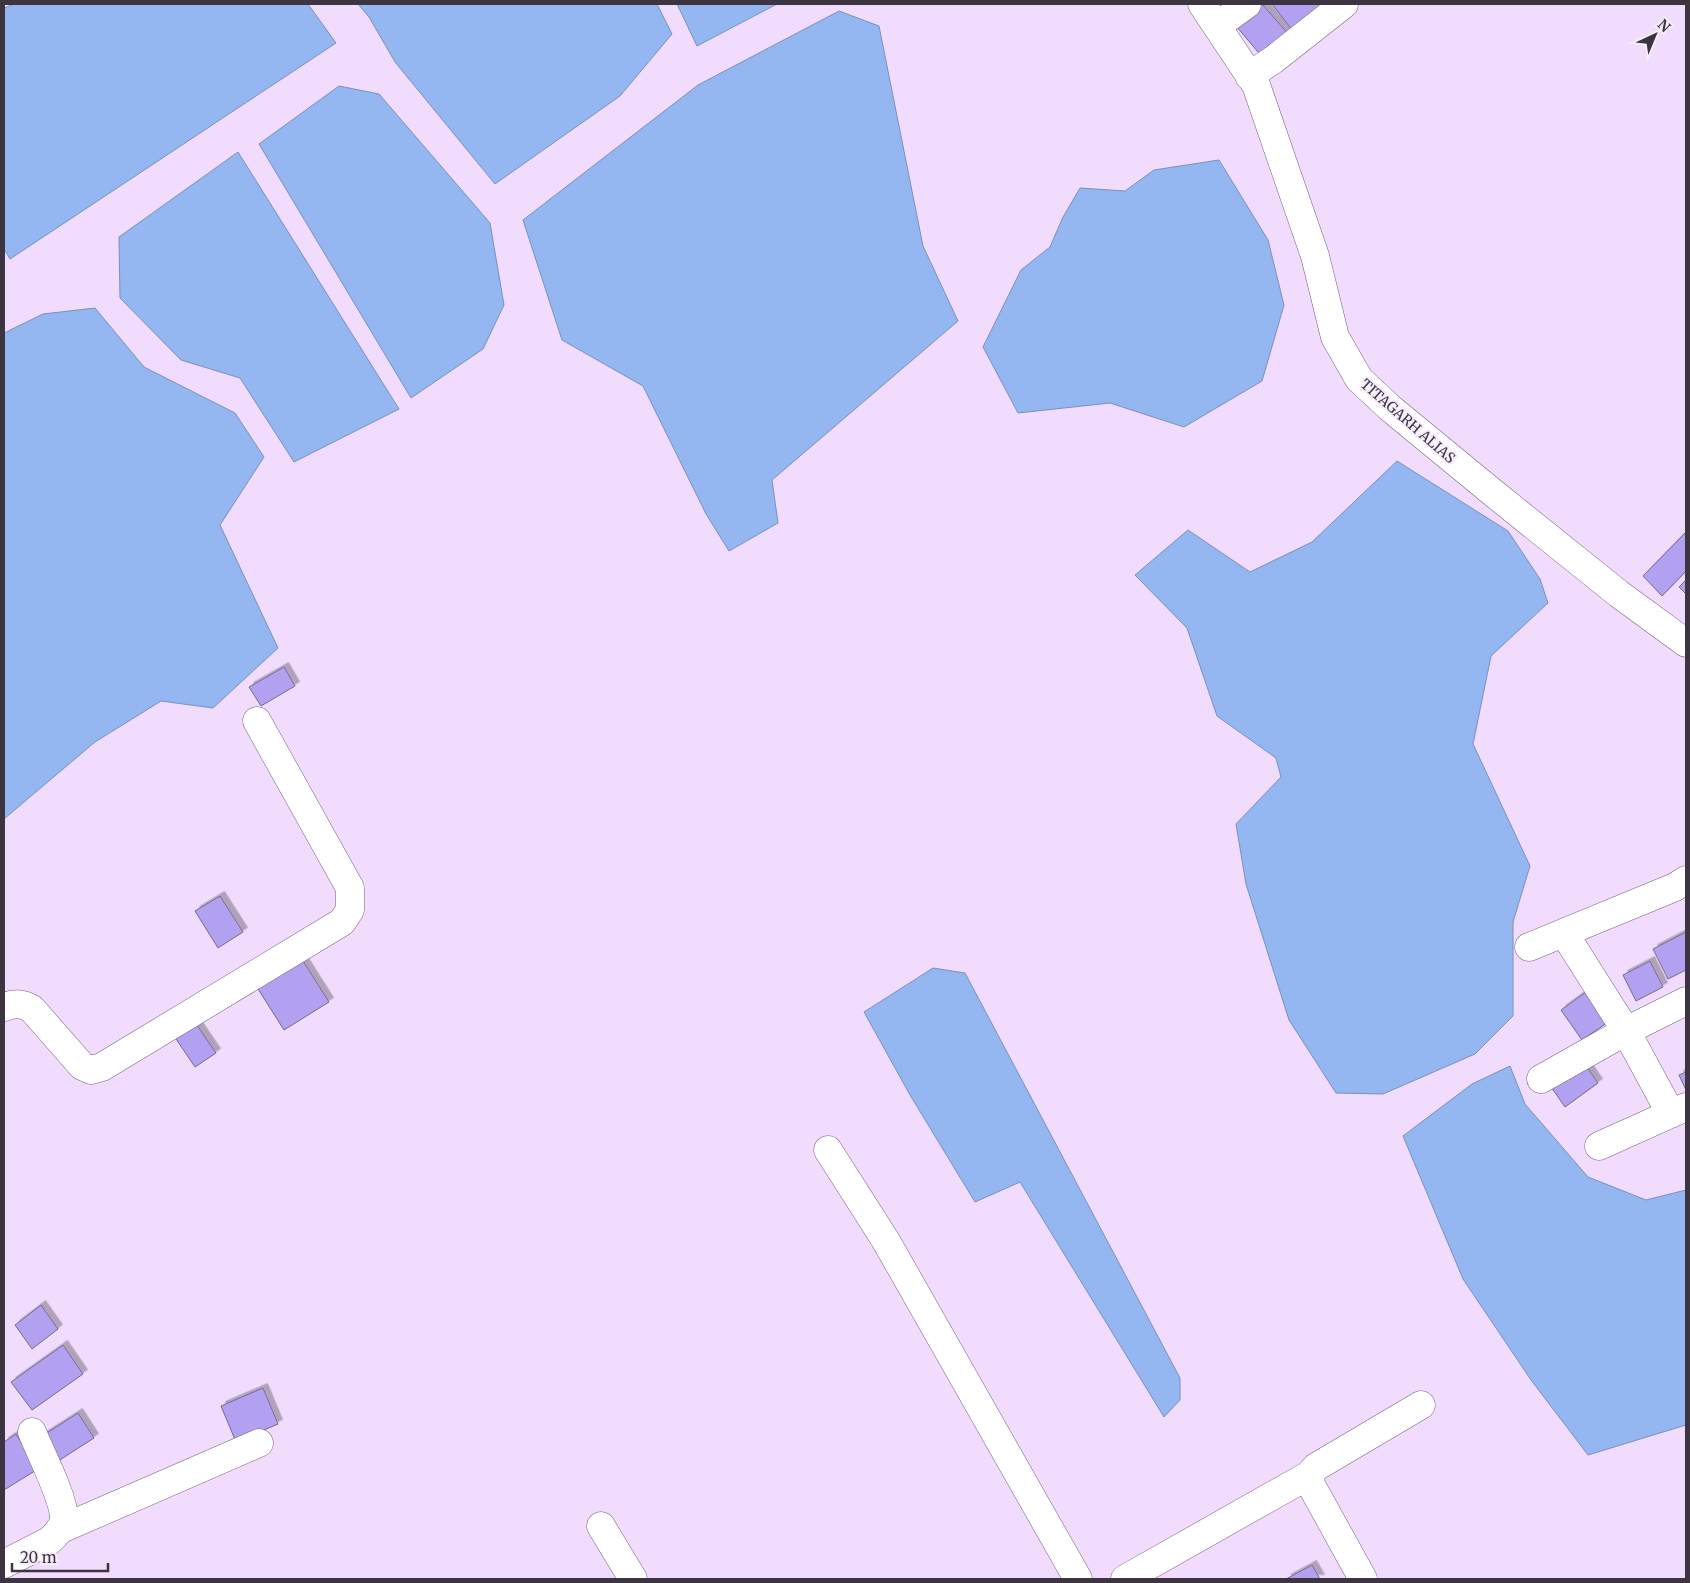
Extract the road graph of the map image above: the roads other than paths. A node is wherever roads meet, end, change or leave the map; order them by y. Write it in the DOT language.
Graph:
graph roads {
  1 [pos="1246,4"];
  2 [pos="1344,4"];
  3 [pos="1210,15"];
  4 [pos="1249,76"];
  5 [pos="1686,643"];
  6 [pos="257,721"];
  7 [pos="1686,880"];
  8 [pos="1564,933"];
  9 [pos="1529,947"];
  10 [pos="1686,1001"];
  11 [pos="4,1007"];
  12 [pos="1626,1031"];
  13 [pos="1541,1079"];
  14 [pos="1679,1111"];
  15 [pos="1599,1146"];
  16 [pos="828,1150"];
  17 [pos="1421,1405"];
  18 [pos="32,1432"];
  19 [pos="259,1443"];
  20 [pos="1309,1475"];
  21 [pos="601,1526"];
  22 [pos="59,1530"];
  23 [pos="4,1564"];
  24 [pos="634,1579"];
  25 [pos="1078,1579"];
  26 [pos="1125,1579"];
  27 [pos="1363,1579"];
  1 -- 3 [label="street"];
  2 -- 4 [label="street"];
  3 -- 4 [label="street, TITAGARH ALIAS"];
  4 -- 5 [label="street, TITAGARH ALIAS"];
  6 -- 11 [label="street"];
  7 -- 8 [label="street"];
  8 -- 9 [label="street"];
  8 -- 12 [label="street"];
  10 -- 12 [label="street"];
  12 -- 13 [label="street"];
  12 -- 14 [label="street"];
  14 -- 15 [label="street"];
  16 -- 25 [label="street"];
  17 -- 20 [label="street"];
  18 -- 22 [label="street"];
  19 -- 22 [label="street"];
  20 -- 26 [label="street"];
  20 -- 27 [label="street"];
  21 -- 24 [label="street"];
  22 -- 23 [label="street"];
}
